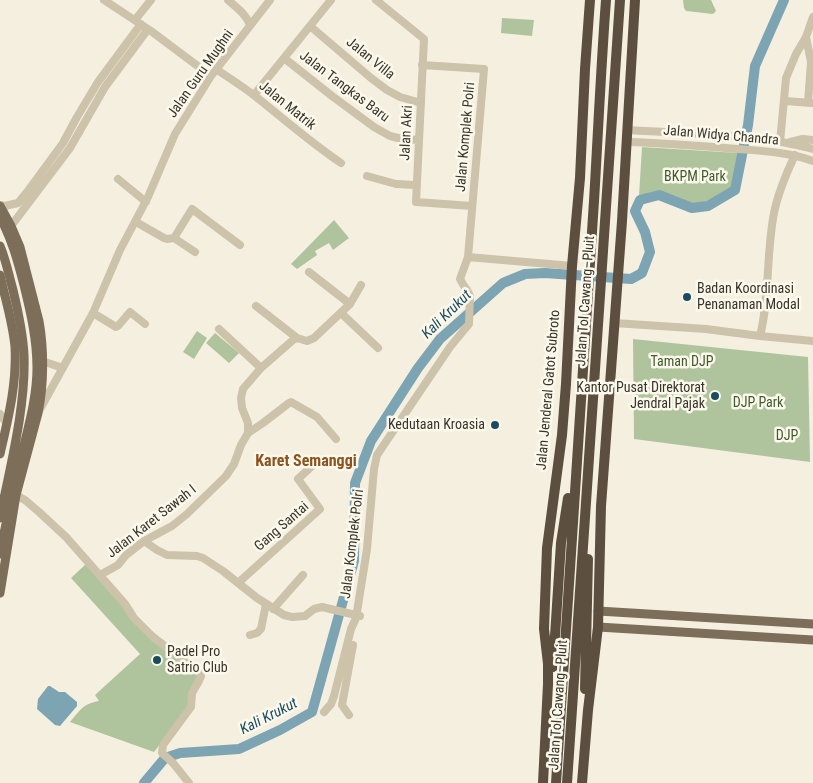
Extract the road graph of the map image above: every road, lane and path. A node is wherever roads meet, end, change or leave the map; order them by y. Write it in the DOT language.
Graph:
graph roads {
  1 [pos="104,0"];
  2 [pos="151,0"];
  3 [pos="228,0"];
  4 [pos="270,0"];
  5 [pos="331,0"];
  6 [pos="376,0"];
  7 [pos="590,0"];
  8 [pos="606,0"];
  9 [pos="620,0"];
  10 [pos="635,0"];
  11 [pos="813,17"];
  12 [pos="141,24"];
  13 [pos="250,25"];
  14 [pos="310,26"];
  15 [pos="806,37"];
  16 [pos="124,48"];
  17 [pos="130,53"];
  18 [pos="284,58"];
  19 [pos="423,61"];
  20 [pos="214,72"];
  21 [pos="102,84"];
  22 [pos="254,95"];
  23 [pos="785,101"];
  24 [pos="810,102"];
  25 [pos="420,103"];
  26 [pos="627,130"];
  27 [pos="673,133"];
  28 [pos="419,140"];
  29 [pos="813,140"];
  30 [pos="627,142"];
  31 [pos="783,143"];
  32 [pos="673,144"];
  33 [pos="813,149"];
  34 [pos="794,155"];
  35 [pos="813,161"];
  36 [pos="342,163"];
  37 [pos="367,176"];
  38 [pos="118,179"];
  39 [pos="416,185"];
  40 [pos="146,202"];
  41 [pos="416,202"];
  42 [pos="21,205"];
  43 [pos="0,206"];
  44 [pos="472,206"];
  45 [pos="0,218"];
  46 [pos="136,222"];
  47 [pos="10,226"];
  48 [pos="174,238"];
  49 [pos="240,245"];
  50 [pos="0,246"];
  51 [pos="195,252"];
  52 [pos="468,258"];
  53 [pos="572,269"];
  54 [pos="309,272"];
  55 [pos="0,275"];
  56 [pos="361,285"];
  57 [pos="350,304"];
  58 [pos="256,306"];
  59 [pos="93,313"];
  60 [pos="340,313"];
  61 [pos="39,321"];
  62 [pos="145,324"];
  63 [pos="614,324"];
  64 [pos="12,329"];
  65 [pos="219,329"];
  66 [pos="760,336"];
  67 [pos="297,338"];
  68 [pos="813,341"];
  69 [pos="378,348"];
  70 [pos="42,361"];
  71 [pos="63,368"];
  72 [pos="261,368"];
  73 [pos="11,404"];
  74 [pos="0,409"];
  75 [pos="38,413"];
  76 [pos="0,414"];
  77 [pos="7,424"];
  78 [pos="248,433"];
  79 [pos="578,437"];
  80 [pos="336,439"];
  81 [pos="0,454"];
  82 [pos="314,465"];
  83 [pos="16,495"];
  84 [pos="0,518"];
  85 [pos="584,528"];
  86 [pos="374,530"];
  87 [pos="144,541"];
  88 [pos="0,554"];
  89 [pos="303,575"];
  90 [pos="100,576"];
  91 [pos="238,583"];
  92 [pos="0,593"];
  93 [pos="270,606"];
  94 [pos="598,611"];
  95 [pos="644,614"];
  96 [pos="356,615"];
  97 [pos="813,624"];
  98 [pos="598,627"];
  99 [pos="643,630"];
  100 [pos="250,635"];
  101 [pos="813,640"];
  102 [pos="588,710"];
  103 [pos="324,712"];
  104 [pos="349,715"];
  105 [pos="190,783"];
  106 [pos="544,783"];
  107 [pos="556,783"];
  108 [pos="567,783"];
  109 [pos="582,783"];
  1 -- 12 [label="street, Jalan Matrik"];
  2 -- 12 [label="street"];
  3 -- 13 [label="street"];
  4 -- 13 [label="street, Jalan Guru Mughni"];
  5 -- 14 [label="street"];
  6 -- 19 [label="street"];
  7 -- 53 [label="highway, Jalan Jenderal Gatot Subroto"];
  8 -- 79 [label="highway, Jalan Tol Cawang–Pluit"];
  9 -- 85 [label="highway, Jalan Tol Cawang–Pluit"];
  10 -- 26 [label="highway"];
  11 -- 15 [label="street"];
  12 -- 16 [label="street"];
  12 -- 17 [label="street"];
  12 -- 20 [label="street, Jalan Matrik"];
  13 -- 20 [label="street, Jalan Guru Mughni"];
  14 -- 18 [label="street"];
  14 -- 25 [label="street, Jalan Villa"];
  15 -- 23 [label="street"];
  15 -- 24 [label="street"];
  16 -- 17 [label="street"];
  16 -- 21 [label="street"];
  17 -- 21 [label="street"];
  18 -- 22 [label="street"];
  18 -- 28 [label="street, Jalan Tangkas Baru"];
  19 -- 25 [label="street, Jalan Akri"];
  19 -- 44 [label="street, Jalan Komplek Polri"];
  20 -- 22 [label="street, Jalan Matrik"];
  20 -- 40 [label="street, Jalan Guru Mughni"];
  21 -- 42 [label="street"];
  22 -- 36 [label="street, Jalan Matrik"];
  23 -- 24 [label="street"];
  23 -- 31 [label="street"];
  25 -- 28 [label="street, Jalan Akri"];
  26 -- 27 [label="street, Jalan Widya Chandra"];
  26 -- 30 [label="highway"];
  27 -- 31 [label="street, Jalan Widya Chandra"];
  27 -- 32 [label="street"];
  28 -- 39 [label="street, Jalan Akri"];
  29 -- 31 [label="street"];
  30 -- 32 [label="street, Jalan Widya Chandra"];
  30 -- 63 [label="highway"];
  31 -- 33 [label="street, Jalan Widya Chandra"];
  32 -- 34 [label="street, Jalan Widya Chandra"];
  34 -- 35 [label="street, Jalan Widya Chandra"];
  34 -- 66 [label="street"];
  37 -- 39 [label="street"];
  38 -- 40 [label="street"];
  39 -- 41 [label="street, Jalan Akri"];
  40 -- 46 [label="street, Jalan Guru Mughni"];
  41 -- 44 [label="street, Jalan Komplek Polri"];
  42 -- 43 [label="street"];
  42 -- 47 [label="street"];
  43 -- 47 [label="main road"];
  44 -- 52 [label="street, Jalan Komplek Polri"];
  45 -- 88 [label="main road, bridge"];
  46 -- 48 [label="street"];
  46 -- 59 [label="street, Jalan Guru Mughni"];
  47 -- 61 [label="main road"];
  48 -- 49 [label="street"];
  48 -- 51 [label="street"];
  50 -- 84 [label="main road, bridge"];
  52 -- 53 [label="street"];
  52 -- 96 [label="street, Jalan Komplek Polri"];
  53 -- 106 [label="highway, Jalan Jenderal Gatot Subroto"];
  54 -- 57 [label="street"];
  55 -- 64 [label="main road"];
  56 -- 57 [label="street"];
  57 -- 60 [label="street"];
  58 -- 67 [label="street"];
  59 -- 62 [label="street"];
  59 -- 71 [label="street, Jalan Guru Mughni"];
  60 -- 67 [label="street"];
  60 -- 69 [label="street"];
  61 -- 64 [label="main road"];
  61 -- 70 [label="main road"];
  63 -- 66 [label="street"];
  63 -- 94 [label="highway"];
  64 -- 73 [label="main road"];
  65 -- 72 [label="street"];
  66 -- 68 [label="street"];
  67 -- 72 [label="street"];
  70 -- 71 [label="street"];
  70 -- 75 [label="main road"];
  71 -- 75 [label="street, Jalan Guru Mughni"];
  72 -- 78 [label="street"];
  73 -- 74 [label="street"];
  73 -- 77 [label="main road"];
  75 -- 83 [label="main road"];
  76 -- 77 [label="street"];
  77 -- 81 [label="main road"];
  78 -- 80 [label="street"];
  78 -- 87 [label="street, Jalan Karet Sawah I"];
  79 -- 106 [label="highway"];
  79 -- 107 [label="highway, Jalan Tol Cawang–Pluit"];
  82 -- 91 [label="street, Gang Santai"];
  83 -- 90 [label="street"];
  83 -- 92 [label="main road"];
  85 -- 102 [label="highway"];
  85 -- 108 [label="highway, Jalan Tol Cawang–Pluit"];
  86 -- 96 [label="street"];
  87 -- 90 [label="street, Jalan Karet Sawah I"];
  87 -- 91 [label="street"];
  89 -- 93 [label="street"];
  90 -- 105 [label="street"];
  91 -- 93 [label="street"];
  93 -- 96 [label="street"];
  93 -- 100 [label="street"];
  94 -- 95 [label="main road"];
  94 -- 98 [label="highway"];
  95 -- 97 [label="main road"];
  95 -- 99 [label="main road"];
  96 -- 103 [label="street, Jalan Komplek Polri"];
  96 -- 104 [label="street"];
  98 -- 99 [label="main road"];
  98 -- 102 [label="highway"];
  99 -- 101 [label="main road"];
  102 -- 109 [label="highway"];
}
